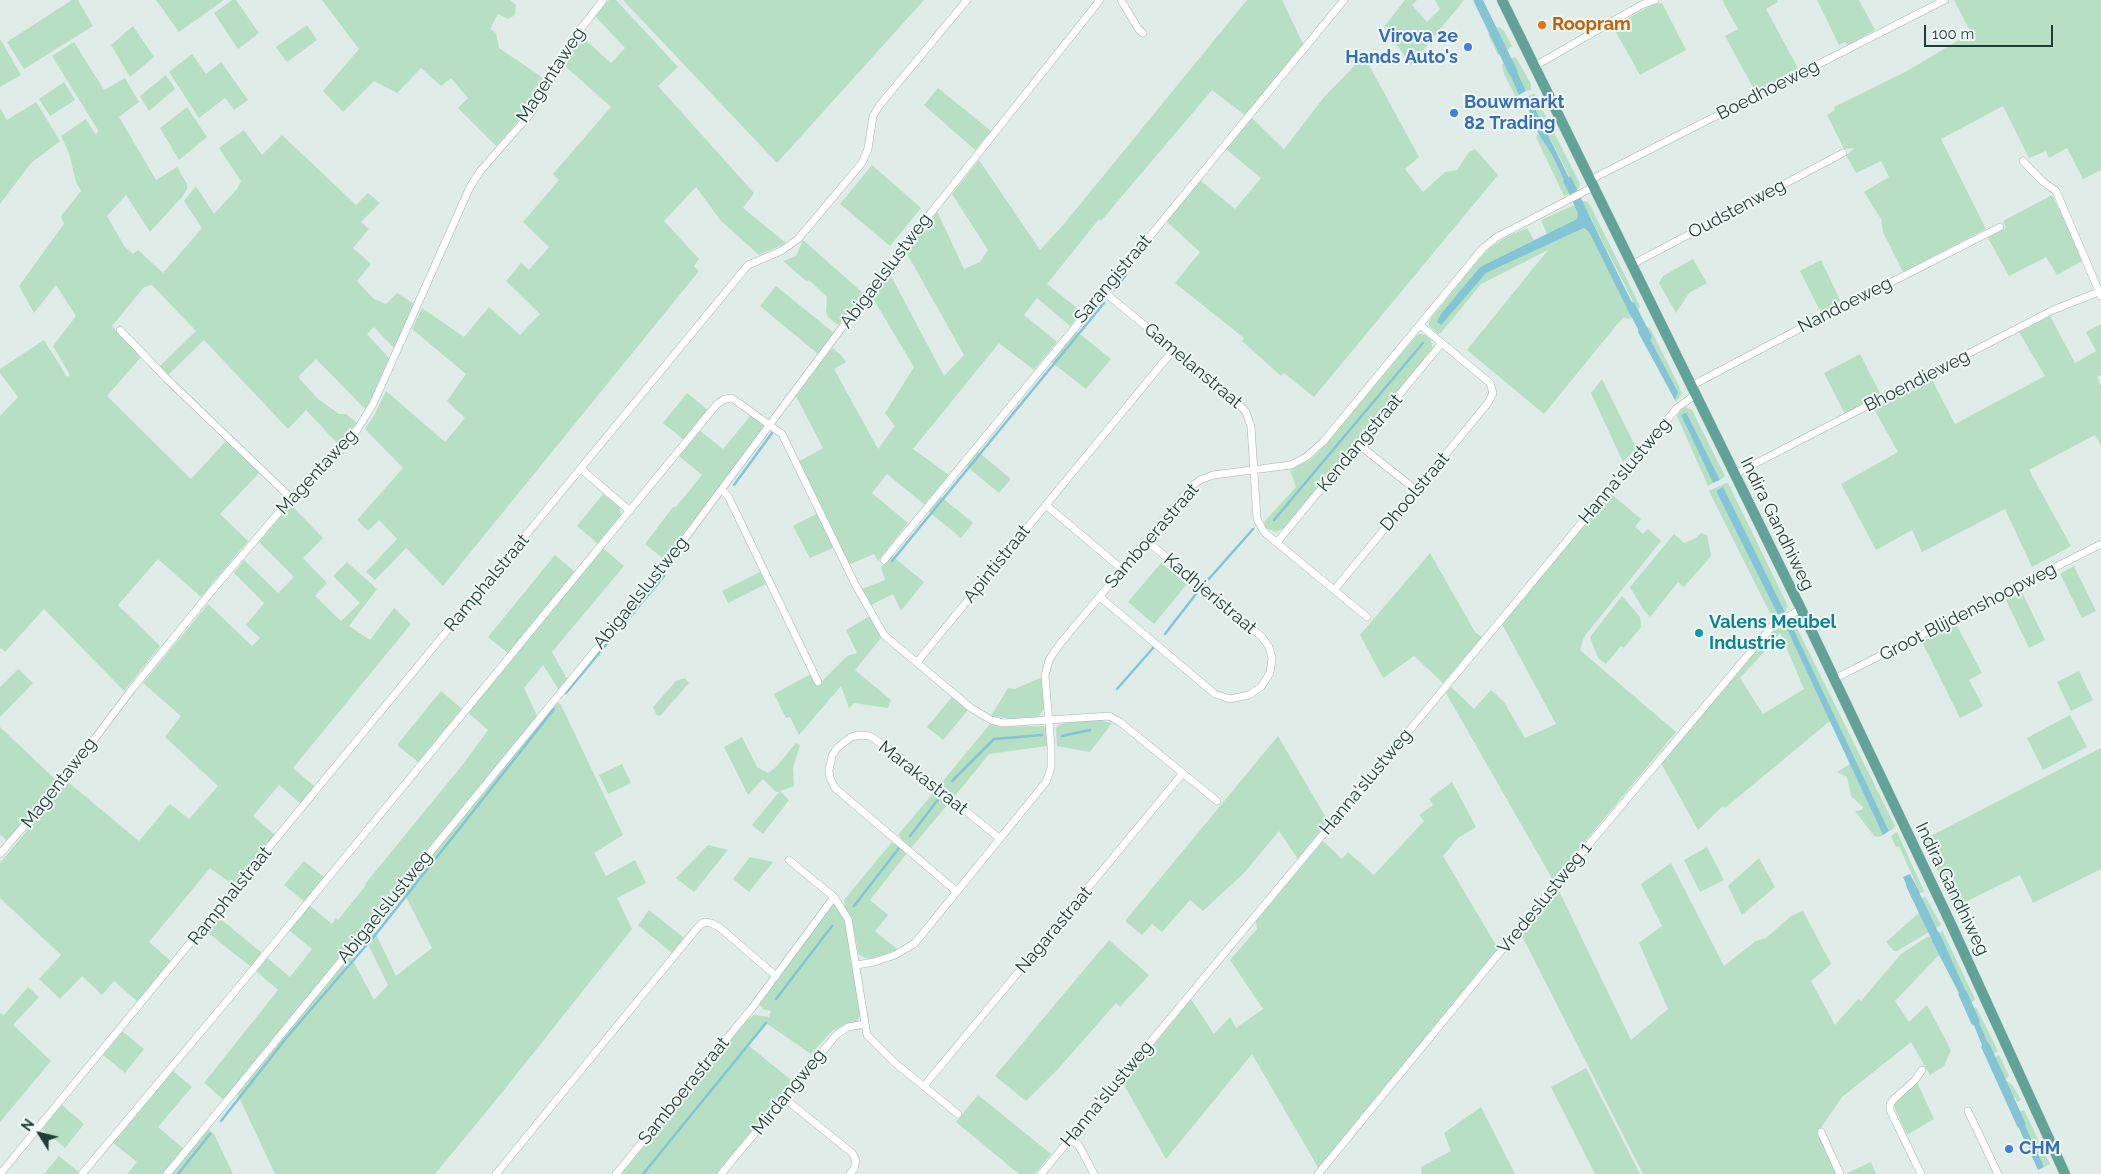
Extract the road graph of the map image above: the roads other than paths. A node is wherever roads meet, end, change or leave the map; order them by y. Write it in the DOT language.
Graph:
graph roads {
  1 [pos="604,0"];
  2 [pos="968,0"];
  3 [pos="1100,0"];
  4 [pos="1121,0"];
  5 [pos="1344,0"];
  6 [pos="1502,0"];
  7 [pos="1655,0"];
  8 [pos="1945,0"];
  9 [pos="1143,33"];
  10 [pos="1535,66"];
  11 [pos="1843,153"];
  12 [pos="2023,161"];
  13 [pos="1590,186"];
  14 [pos="1568,201"];
  15 [pos="2000,227"];
  16 [pos="1631,265"];
  17 [pos="1103,291"];
  18 [pos="2100,293"];
  19 [pos="1420,325"];
  20 [pos="120,330"];
  21 [pos="1442,343"];
  22 [pos="1174,349"];
  23 [pos="1693,390"];
  24 [pos="770,424"];
  25 [pos="1358,444"];
  26 [pos="581,469"];
  27 [pos="1253,470"];
  28 [pos="1734,474"];
  29 [pos="722,490"];
  30 [pos="1416,490"];
  31 [pos="291,498"];
  32 [pos="1046,505"];
  33 [pos="630,511"];
  34 [pos="1147,541"];
  35 [pos="1277,542"];
  36 [pos="2101,544"];
  37 [pos="884,560"];
  38 [pos="1123,570"];
  39 [pos="1335,589"];
  40 [pos="1100,597"];
  41 [pos="1796,612"];
  42 [pos="1367,617"];
  43 [pos="917,662"];
  44 [pos="1834,679"];
  45 [pos="818,682"];
  46 [pos="1048,721"];
  47 [pos="1183,773"];
  48 [pos="1217,801"];
  49 [pos="999,838"];
  50 [pos="0,854"];
  51 [pos="789,860"];
  52 [pos="956,891"];
  53 [pos="834,897"];
  54 [pos="857,965"];
  55 [pos="776,976"];
  56 [pos="866,1024"];
  57 [pos="1922,1070"];
  58 [pos="924,1086"];
  59 [pos="784,1098"];
  60 [pos="1968,1111"];
  61 [pos="958,1114"];
  62 [pos="1821,1132"];
  63 [pos="1070,1139"];
  64 [pos="0,1174"];
  65 [pos="82,1174"];
  66 [pos="167,1174"];
  67 [pos="496,1174"];
  68 [pos="616,1174"];
  69 [pos="721,1174"];
  70 [pos="850,1174"];
  71 [pos="1041,1174"];
  72 [pos="1094,1174"];
  73 [pos="1318,1174"];
  74 [pos="1840,1174"];
  75 [pos="1921,1174"];
  76 [pos="1998,1174"];
  77 [pos="2066,1174"];
  1 -- 31 [label="street, Magentaweg"];
  2 -- 26 [label="street, Ramphalstraat"];
  3 -- 24 [label="street, Abigaelslustweg"];
  4 -- 9 [label="street"];
  5 -- 17 [label="street, Sarangistraat"];
  6 -- 10 [label="main road, Indira Gandhiweg"];
  7 -- 10 [label="street"];
  8 -- 13 [label="street, Boedhoeweg"];
  10 -- 13 [label="main road, Indira Gandhiweg"];
  11 -- 16 [label="street, Oudstenweg"];
  12 -- 18 [label="street"];
  13 -- 14 [label="street, Boedhoeweg"];
  13 -- 16 [label="main road, Indira Gandhiweg"];
  14 -- 19 [label="street, Samboerastraat"];
  15 -- 23 [label="street, Nandoeweg"];
  16 -- 23 [label="main road, Indira Gandhiweg"];
  17 -- 22 [label="street, Gamelanstraat"];
  17 -- 37 [label="street, Sarangistraat"];
  18 -- 28 [label="street, Bhoendieweg"];
  19 -- 21 [label="street"];
  19 -- 27 [label="street, Samboerastraat"];
  20 -- 31 [label="street"];
  21 -- 25 [label="street, Kendangstraat"];
  21 -- 30 [label="street, Dhoolstraat"];
  22 -- 27 [label="street, Gamelanstraat"];
  22 -- 32 [label="street, Apintistraat"];
  23 -- 28 [label="main road, Indira Gandhiweg"];
  23 -- 63 [label="street, Hanna'slustweg"];
  24 -- 29 [label="street, Abigaelslustweg"];
  24 -- 33 [label="street"];
  24 -- 43 [label="street"];
  25 -- 30 [label="street"];
  25 -- 35 [label="street, Kendangstraat"];
  26 -- 33 [label="street"];
  26 -- 64 [label="street, Ramphalstraat"];
  27 -- 34 [label="street, Samboerastraat"];
  27 -- 35 [label="street, Gamelanstraat"];
  28 -- 41 [label="main road, Indira Gandhiweg"];
  29 -- 45 [label="street"];
  29 -- 66 [label="street, Abigaelslustweg"];
  30 -- 39 [label="street, Dhoolstraat"];
  31 -- 50 [label="street, Magentaweg"];
  32 -- 38 [label="street"];
  32 -- 43 [label="street, Apintistraat"];
  33 -- 65 [label="street"];
  34 -- 38 [label="street, Samboerastraat"];
  34 -- 40 [label="street, Kadhjeristraat"];
  35 -- 39 [label="street, Gamelanstraat"];
  36 -- 44 [label="street, Groot Blijdenshoopweg"];
  38 -- 40 [label="street, Samboerastraat"];
  39 -- 42 [label="street, Gamelanstraat"];
  40 -- 46 [label="street, Samboerastraat"];
  41 -- 44 [label="main road, Indira Gandhiweg"];
  41 -- 73 [label="street, Vredeslustweg 1"];
  43 -- 46 [label="street"];
  44 -- 77 [label="main road, Indira Gandhiweg"];
  46 -- 47 [label="street"];
  46 -- 49 [label="street, Samboerastraat"];
  47 -- 48 [label="street"];
  47 -- 58 [label="street, Nagarastraat"];
  49 -- 52 [label="street, Samboerastraat"];
  49 -- 52 [label="street, Marakastraat"];
  51 -- 53 [label="street"];
  52 -- 54 [label="street, Samboerastraat"];
  53 -- 54 [label="street"];
  53 -- 55 [label="street, Samboerastraat"];
  54 -- 56 [label="street"];
  55 -- 67 [label="street"];
  55 -- 68 [label="street, Samboerastraat"];
  56 -- 58 [label="street"];
  56 -- 59 [label="street, Mirdangweg"];
  57 -- 75 [label="street"];
  58 -- 61 [label="street"];
  59 -- 69 [label="street, Mirdangweg"];
  59 -- 70 [label="street"];
  60 -- 76 [label="street"];
  62 -- 74 [label="street"];
  63 -- 71 [label="street, Hanna'slustweg"];
  63 -- 72 [label="street"];
}
